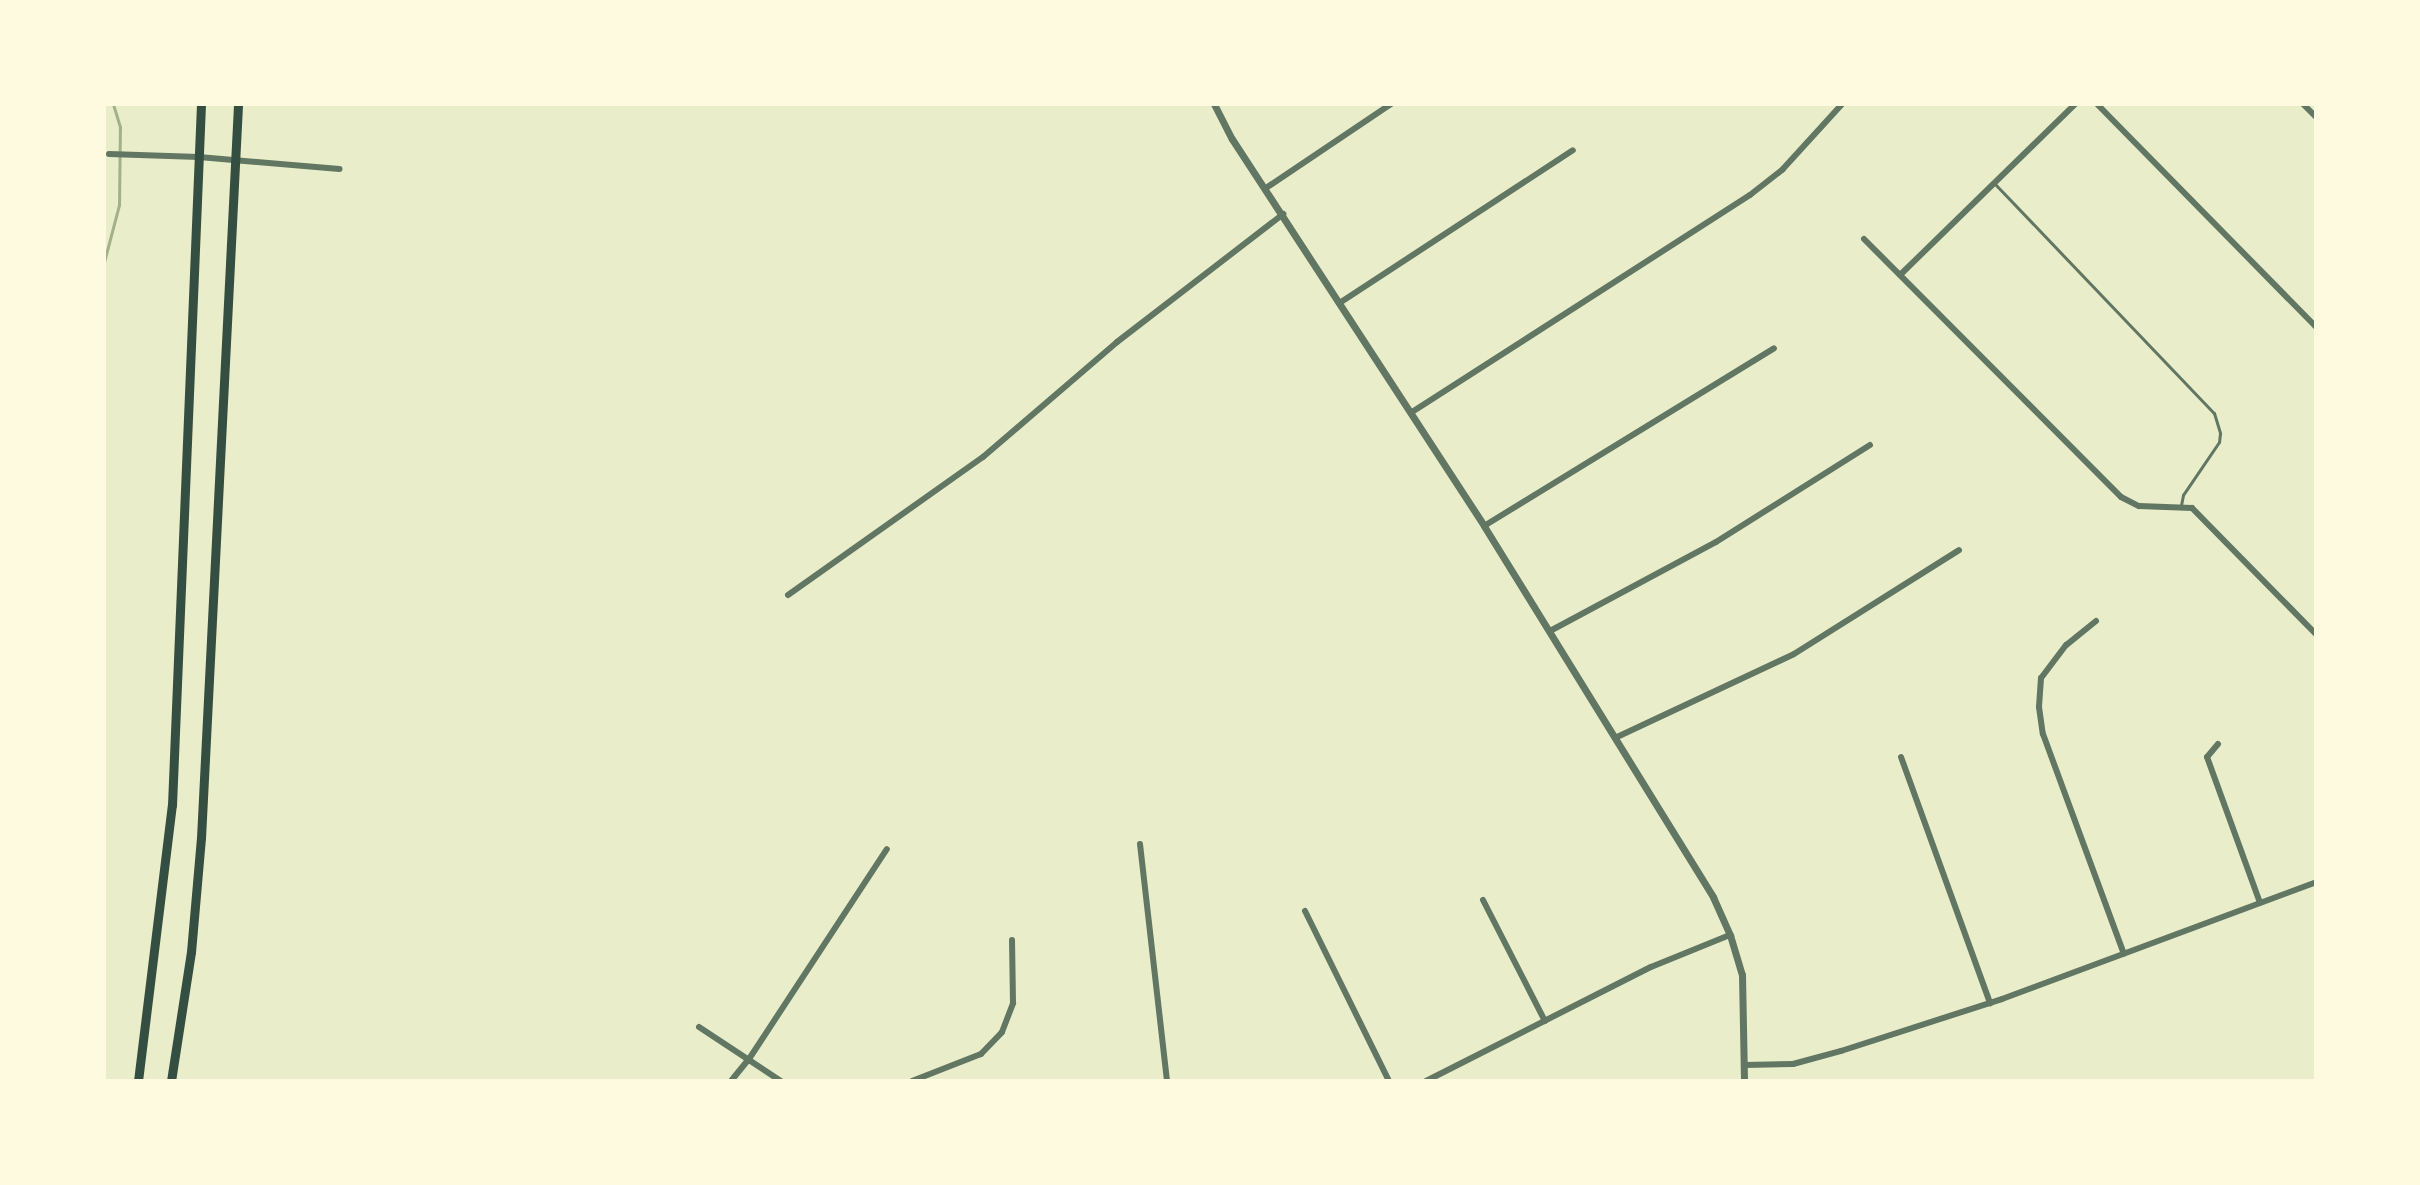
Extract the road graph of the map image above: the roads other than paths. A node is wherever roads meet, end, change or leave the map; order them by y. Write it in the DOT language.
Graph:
graph roads {
  1 [pos="201,104"];
  2 [pos="238,104"];
  3 [pos="1214,104"];
  4 [pos="1391,104"];
  5 [pos="1842,104"];
  6 [pos="2075,104"];
  7 [pos="2097,104"];
  8 [pos="2303,104"];
  9 [pos="2316,117"];
  10 [pos="1573,150"];
  11 [pos="109,154"];
  12 [pos="199,157"];
  13 [pos="235,160"];
  14 [pos="339,169"];
  15 [pos="1995,184"];
  16 [pos="1266,188"];
  17 [pos="1283,214"];
  18 [pos="1864,239"];
  19 [pos="1900,275"];
  20 [pos="1341,302"];
  21 [pos="2316,327"];
  22 [pos="1774,348"];
  23 [pos="1412,412"];
  24 [pos="1870,445"];
  25 [pos="2181,505"];
  26 [pos="1484,526"];
  27 [pos="1959,550"];
  28 [pos="788,595"];
  29 [pos="2096,621"];
  30 [pos="1550,631"];
  31 [pos="2316,634"];
  32 [pos="1617,737"];
  33 [pos="2218,744"];
  34 [pos="1901,757"];
  35 [pos="1140,844"];
  36 [pos="887,849"];
  37 [pos="2316,882"];
  38 [pos="1483,900"];
  39 [pos="2260,903"];
  40 [pos="1305,911"];
  41 [pos="1730,935"];
  42 [pos="1012,940"];
  43 [pos="2124,954"];
  44 [pos="1990,1003"];
  45 [pos="1545,1021"];
  46 [pos="699,1027"];
  47 [pos="749,1059"];
  48 [pos="1745,1065"];
  49 [pos="138,1081"];
  50 [pos="171,1081"];
  51 [pos="731,1081"];
  52 [pos="781,1081"];
  53 [pos="912,1081"];
  54 [pos="1167,1081"];
  55 [pos="1389,1081"];
  56 [pos="1426,1081"];
  57 [pos="1744,1081"];
  1 -- 12 [label="highway"];
  2 -- 13 [label="highway"];
  3 -- 16 [label="street"];
  4 -- 16 [label="street"];
  5 -- 23 [label="street"];
  6 -- 15 [label="street"];
  7 -- 21 [label="street"];
  8 -- 9 [label="street"];
  10 -- 20 [label="street"];
  11 -- 12 [label="street"];
  12 -- 13 [label="street"];
  12 -- 49 [label="highway"];
  13 -- 14 [label="street"];
  13 -- 50 [label="highway"];
  15 -- 19 [label="street"];
  15 -- 25 [label="lane"];
  16 -- 17 [label="street"];
  17 -- 20 [label="street"];
  17 -- 28 [label="street"];
  18 -- 19 [label="street"];
  19 -- 25 [label="street"];
  20 -- 23 [label="street"];
  22 -- 26 [label="street"];
  23 -- 26 [label="street"];
  24 -- 30 [label="street"];
  25 -- 31 [label="street"];
  26 -- 30 [label="street"];
  27 -- 32 [label="street"];
  29 -- 43 [label="street"];
  30 -- 32 [label="street"];
  32 -- 41 [label="street"];
  33 -- 39 [label="street"];
  34 -- 44 [label="street"];
  35 -- 54 [label="street"];
  36 -- 47 [label="street"];
  37 -- 39 [label="street"];
  38 -- 45 [label="street"];
  39 -- 43 [label="street"];
  40 -- 55 [label="street"];
  41 -- 45 [label="street"];
  41 -- 48 [label="street"];
  42 -- 53 [label="street"];
  43 -- 44 [label="street"];
  44 -- 48 [label="street"];
  45 -- 56 [label="street"];
  46 -- 47 [label="street"];
  47 -- 51 [label="street"];
  47 -- 52 [label="street"];
  48 -- 57 [label="street"];
}
